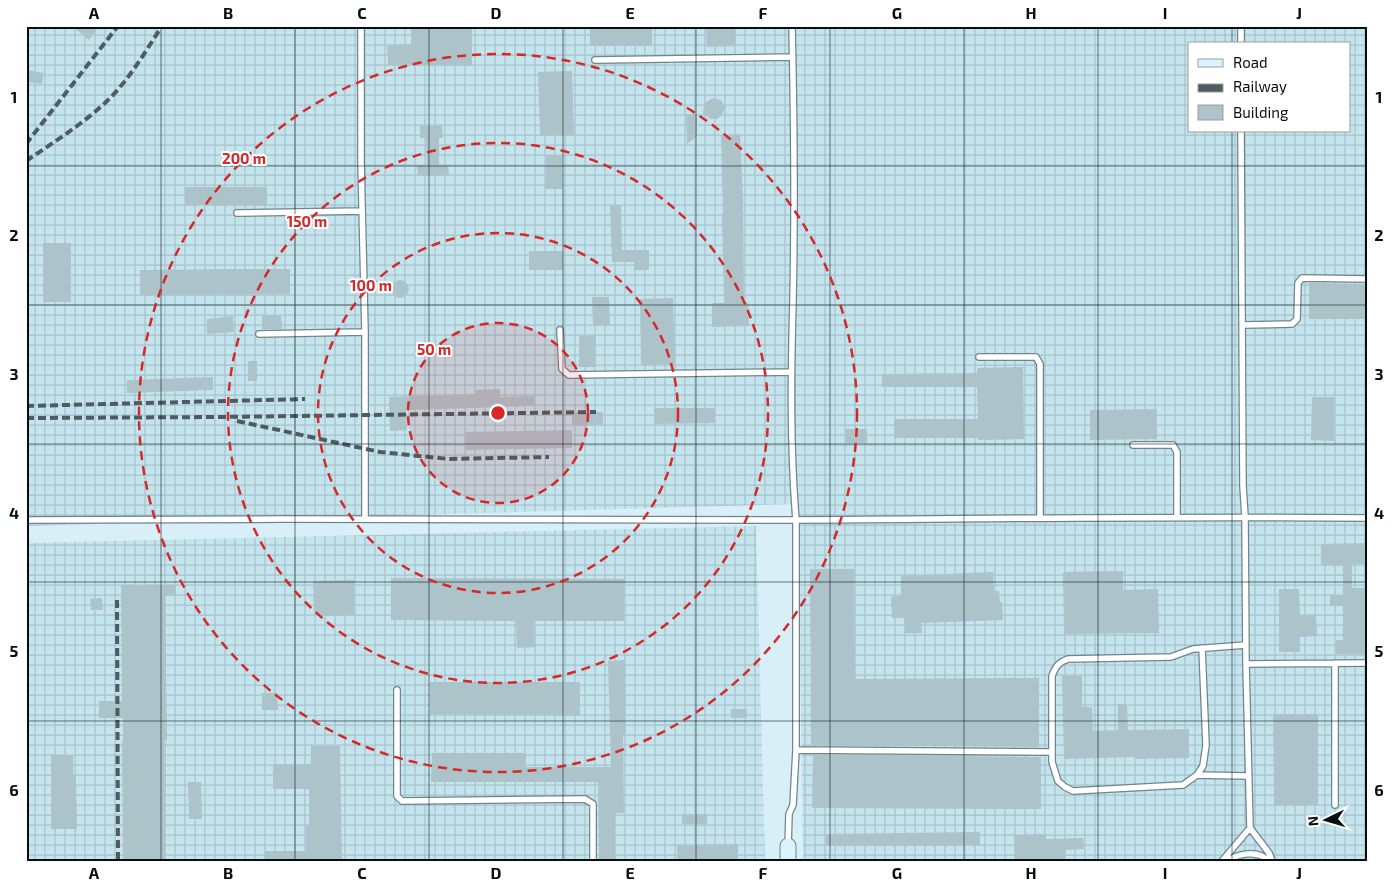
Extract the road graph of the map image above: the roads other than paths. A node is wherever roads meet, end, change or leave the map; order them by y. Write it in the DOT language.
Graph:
graph roads {
  1 [pos="361,26"];
  2 [pos="792,26"];
  3 [pos="1241,26"];
  4 [pos="1241,42"];
  5 [pos="793,57"];
  6 [pos="595,60"];
  7 [pos="1241,132"];
  8 [pos="362,211"];
  9 [pos="236,214"];
  10 [pos="1367,279"];
  11 [pos="1242,325"];
  12 [pos="560,330"];
  13 [pos="365,332"];
  14 [pos="259,334"];
  15 [pos="980,357"];
  16 [pos="791,372"];
  17 [pos="1133,445"];
  18 [pos="1177,517"];
  19 [pos="1245,517"];
  20 [pos="1040,518"];
  21 [pos="1367,518"];
  22 [pos="365,519"];
  23 [pos="26,520"];
  24 [pos="796,520"];
  25 [pos="1246,645"];
  26 [pos="1202,648"];
  27 [pos="1335,663"];
  28 [pos="1367,663"];
  29 [pos="1246,664"];
  30 [pos="397,690"];
  31 [pos="796,750"];
  32 [pos="1052,752"];
  33 [pos="1198,775"];
  34 [pos="1248,776"];
  35 [pos="1335,805"];
  36 [pos="1250,828"];
  37 [pos="788,853"];
  38 [pos="592,861"];
  39 [pos="1222,861"];
  40 [pos="1227,861"];
  41 [pos="1270,861"];
  1 -- 8 [label="lane"];
  2 -- 5 [label="lane"];
  3 -- 4 [label="lane"];
  5 -- 6 [label="lane"];
  5 -- 16 [label="lane"];
  7 -- 11 [label="lane"];
  8 -- 9 [label="lane"];
  8 -- 13 [label="lane"];
  10 -- 11 [label="lane"];
  11 -- 19 [label="lane"];
  12 -- 16 [label="lane"];
  13 -- 14 [label="lane"];
  13 -- 22 [label="lane"];
  15 -- 20 [label="lane"];
  16 -- 24 [label="lane"];
  17 -- 18 [label="lane"];
  18 -- 19 [label="lane"];
  18 -- 20 [label="lane"];
  19 -- 21 [label="lane"];
  19 -- 25 [label="lane"];
  20 -- 24 [label="lane"];
  22 -- 23 [label="lane"];
  22 -- 24 [label="lane"];
  24 -- 31 [label="lane"];
  25 -- 26 [label="lane"];
  25 -- 29 [label="lane"];
  26 -- 32 [label="lane"];
  26 -- 33 [label="lane"];
  27 -- 28 [label="lane"];
  27 -- 29 [label="lane"];
  27 -- 35 [label="lane"];
  29 -- 34 [label="lane"];
  30 -- 38 [label="lane"];
  31 -- 32 [label="lane"];
  31 -- 37 [label="lane"];
  32 -- 33 [label="lane"];
  33 -- 34 [label="lane"];
  34 -- 36 [label="lane"];
  36 -- 39 [label="lane"];
  36 -- 41 [label="lane"];
  40 -- 41 [label="lane"];
}
